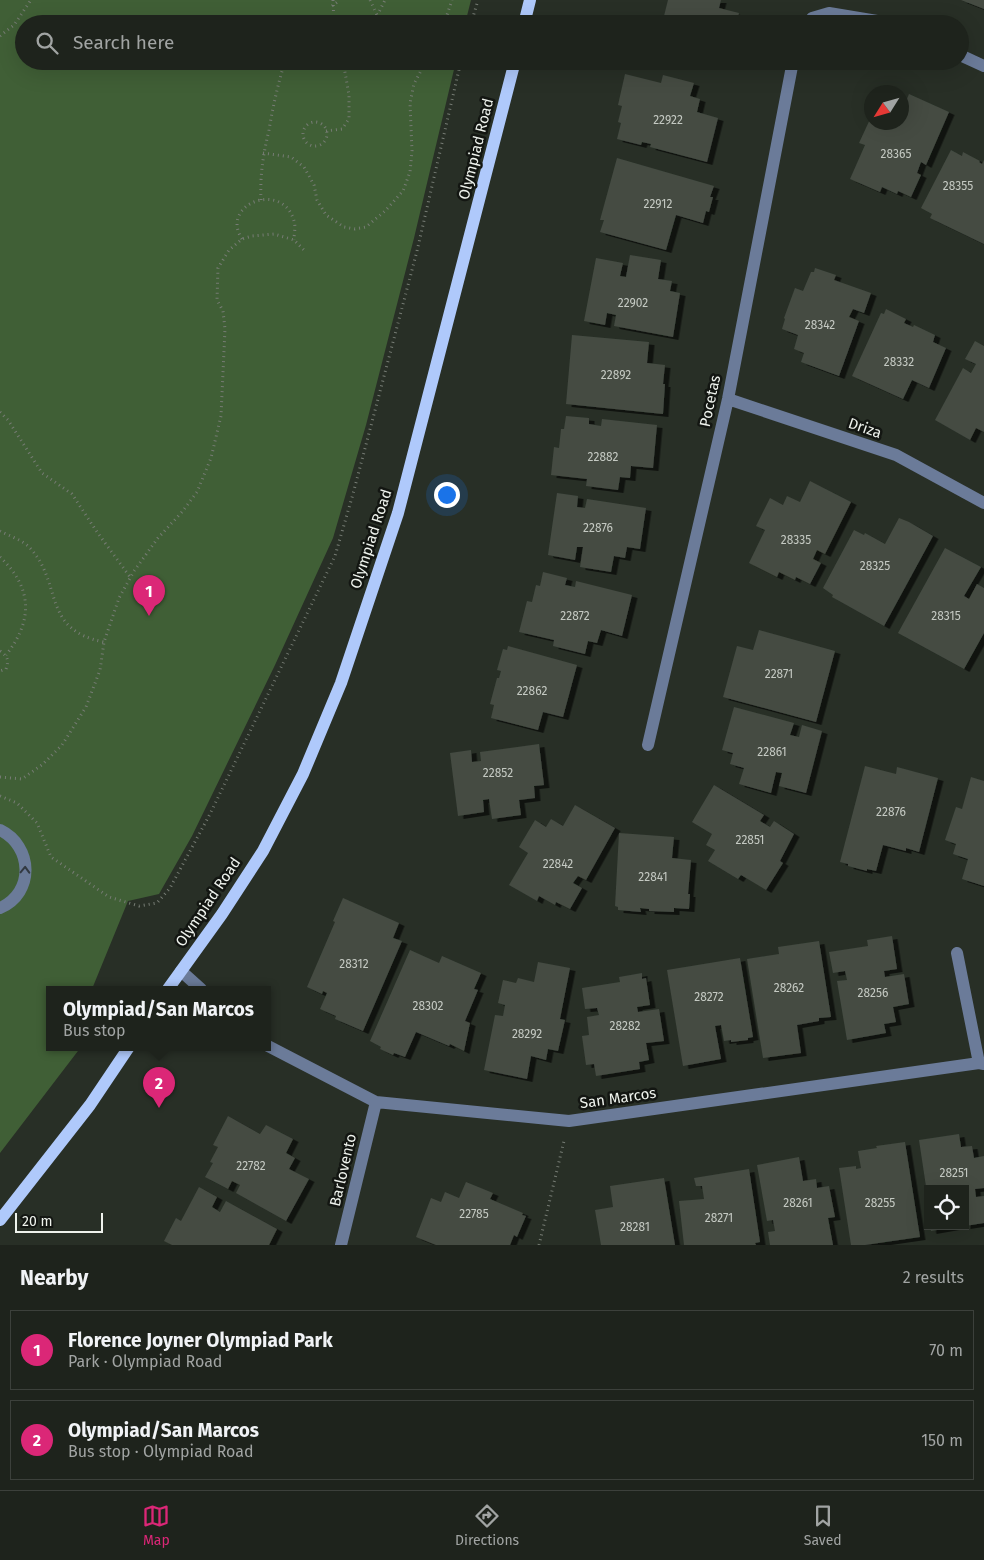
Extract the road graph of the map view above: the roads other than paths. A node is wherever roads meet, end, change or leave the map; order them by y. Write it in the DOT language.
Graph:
graph roads {
  1 [pos="530,0"];
  2 [pos="526,15"];
  3 [pos="824,15"];
  4 [pos="841,15"];
  5 [pos="969,58"];
  6 [pos="984,66"];
  7 [pos="513,70"];
  8 [pos="791,70"];
  9 [pos="728,399"];
  10 [pos="984,503"];
  11 [pos="648,745"];
  12 [pos="0,830"];
  13 [pos="0,908"];
  14 [pos="957,953"];
  15 [pos="180,971"];
  16 [pos="170,986"];
  17 [pos="198,986"];
  18 [pos="271,1048"];
  19 [pos="126,1051"];
  20 [pos="982,1064"];
  21 [pos="376,1102"];
  22 [pos="0,1220"];
  23 [pos="341,1245"];
  1 -- 2 [label="main road"];
  3 -- 4 [label="street"];
  5 -- 6 [label="street"];
  7 -- 15 [label="main road, Olympiad Road"];
  8 -- 9 [label="street, Pocetas"];
  9 -- 10 [label="street, Driza"];
  9 -- 11 [label="street, Pocetas"];
  13 -- 12 [label="street, one-way"];
  14 -- 20 [label="street"];
  15 -- 16 [label="main road, Olympiad Road"];
  15 -- 17 [label="street"];
  18 -- 21 [label="street, San Marcos"];
  19 -- 22 [label="main road"];
  20 -- 21 [label="street, San Marcos"];
  21 -- 23 [label="street, Barlovento"];
}
